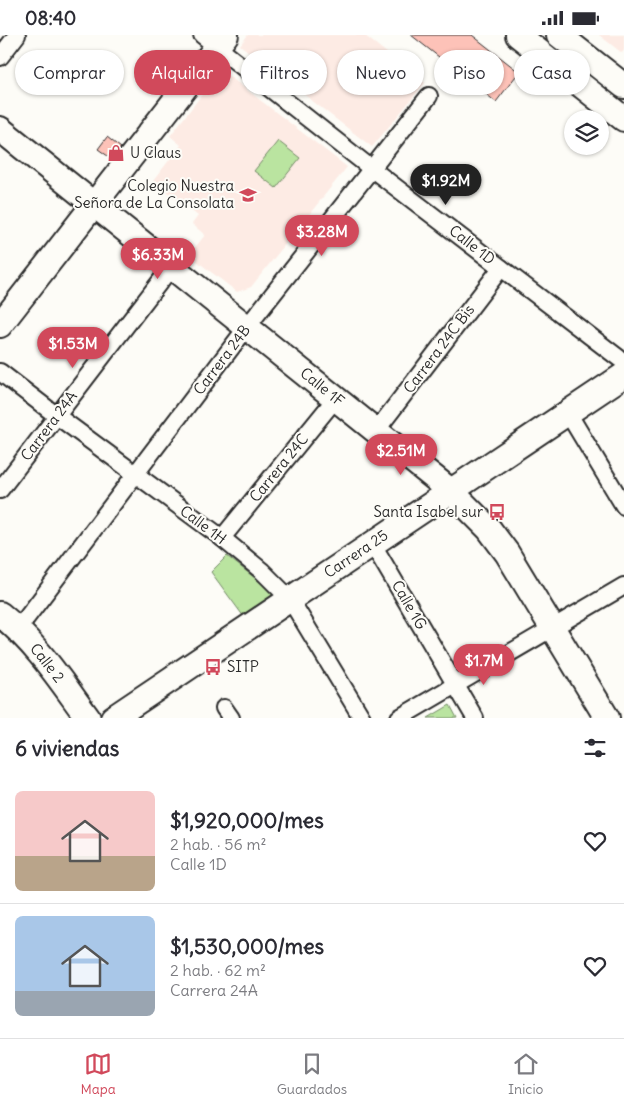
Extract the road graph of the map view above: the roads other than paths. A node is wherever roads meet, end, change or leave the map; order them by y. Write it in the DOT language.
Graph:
graph roads {
  1 [pos="17,35"];
  2 [pos="518,35"];
  3 [pos="559,35"];
  4 [pos="215,39"];
  5 [pos="0,57"];
  6 [pos="621,78"];
  7 [pos="429,95"];
  8 [pos="624,119"];
  9 [pos="0,129"];
  10 [pos="372,169"];
  11 [pos="94,204"];
  12 [pos="172,266"];
  13 [pos="501,268"];
  14 [pos="0,325"];
  15 [pos="247,327"];
  16 [pos="624,362"];
  17 [pos="0,372"];
  18 [pos="624,375"];
  19 [pos="336,398"];
  20 [pos="568,413"];
  21 [pos="57,416"];
  22 [pos="376,431"];
  23 [pos="135,474"];
  24 [pos="0,491"];
  25 [pos="452,492"];
  26 [pos="624,506"];
  27 [pos="222,538"];
  28 [pos="372,543"];
  29 [pos="624,586"];
  30 [pos="290,599"];
  31 [pos="0,614"];
  32 [pos="552,628"];
  33 [pos="18,629"];
  34 [pos="456,685"];
  35 [pos="88,718"];
  36 [pos="113,718"];
  37 [pos="362,718"];
  38 [pos="399,718"];
  39 [pos="475,718"];
  40 [pos="606,718"];
  1 -- 5 [label="street"];
  2 -- 8 [label="street"];
  3 -- 6 [label="street"];
  4 -- 10 [label="street, Calle 1D"];
  4 -- 11 [label="street"];
  7 -- 10 [label="street, Carrera 24B"];
  9 -- 11 [label="street, Calle 1F"];
  10 -- 13 [label="street, Calle 1D"];
  10 -- 15 [label="street, Carrera 24B"];
  11 -- 12 [label="street, Calle 1F"];
  11 -- 14 [label="street"];
  12 -- 15 [label="street, Calle 1F"];
  12 -- 21 [label="street, Carrera 24A"];
  13 -- 16 [label="street, Calle 1D"];
  13 -- 22 [label="street, Carrera 24C Bis"];
  15 -- 19 [label="street, Calle 1F"];
  15 -- 23 [label="street, Carrera 24B"];
  17 -- 21 [label="street, Calle 1H"];
  18 -- 20 [label="street, Carrera 25"];
  19 -- 22 [label="street, Calle 1F"];
  19 -- 27 [label="street, Carrera 24C"];
  20 -- 25 [label="street, Carrera 25"];
  20 -- 26 [label="street"];
  21 -- 23 [label="street, Calle 1H"];
  21 -- 24 [label="street, Carrera 24A"];
  22 -- 25 [label="street, Calle 1F"];
  23 -- 27 [label="street, Calle 1H"];
  23 -- 33 [label="street, Carrera 24B"];
  25 -- 28 [label="street, Carrera 25"];
  25 -- 32 [label="street, Calle 1F"];
  27 -- 30 [label="street, Calle 1H"];
  28 -- 30 [label="street, Carrera 25"];
  28 -- 34 [label="street, Calle 1G"];
  29 -- 32 [label="street"];
  30 -- 36 [label="street, Carrera 25"];
  30 -- 37 [label="street, Calle 1H"];
  31 -- 33 [label="street, Calle 2"];
  32 -- 34 [label="street"];
  32 -- 40 [label="street, Calle 1F"];
  33 -- 35 [label="street, Calle 2"];
  34 -- 38 [label="street"];
  34 -- 39 [label="street, Calle 1G"];
}
